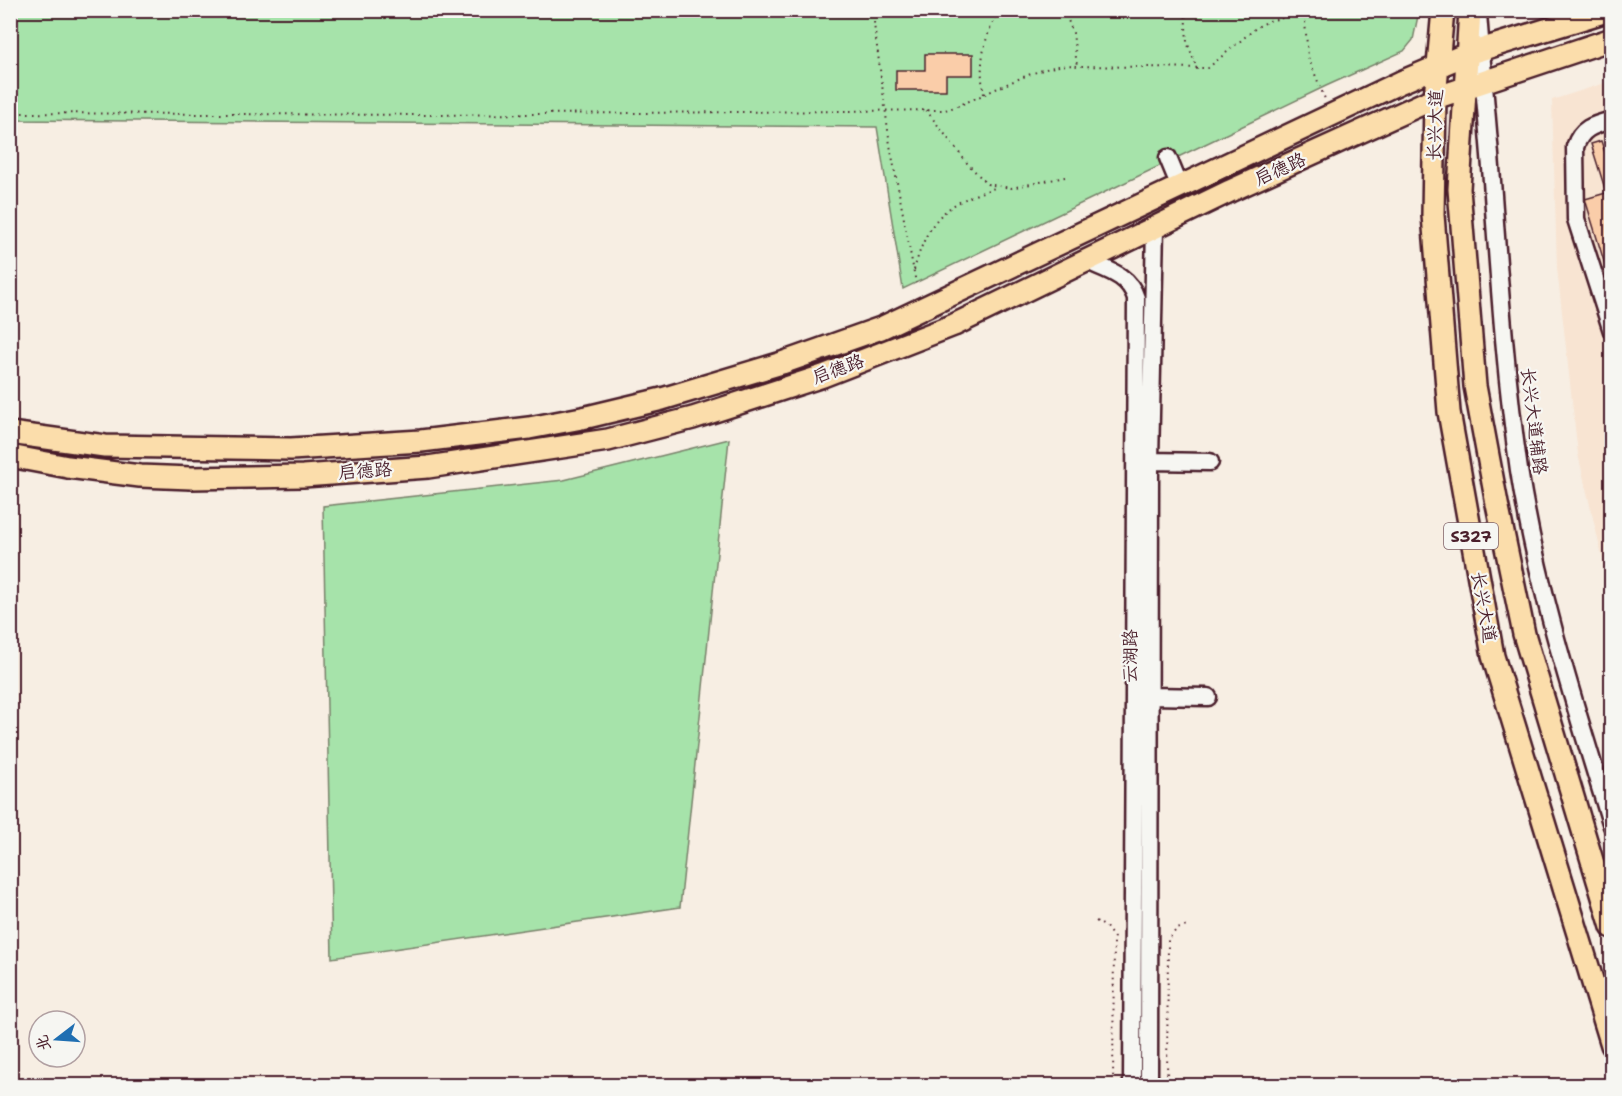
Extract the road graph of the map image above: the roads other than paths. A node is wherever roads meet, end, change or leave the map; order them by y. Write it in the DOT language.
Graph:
graph roads {
  1 [pos="1443,10"];
  2 [pos="1470,10"];
  3 [pos="1477,10"];
  4 [pos="1610,10"];
  5 [pos="1611,39"];
  6 [pos="1474,52"];
  7 [pos="1438,67"];
  8 [pos="1474,85"];
  9 [pos="1435,98"];
  10 [pos="1339,112"];
  11 [pos="1611,120"];
  12 [pos="1359,134"];
  13 [pos="1168,159"];
  14 [pos="1180,187"];
  15 [pos="1155,227"];
  16 [pos="1087,261"];
  17 [pos="1611,331"];
  18 [pos="10,433"];
  19 [pos="65,442"];
  20 [pos="10,456"];
  21 [pos="1150,461"];
  22 [pos="1210,462"];
  23 [pos="61,465"];
  24 [pos="1150,696"];
  25 [pos="1208,697"];
  26 [pos="1611,826"];
  27 [pos="1611,927"];
  28 [pos="1603,987"];
  29 [pos="1611,1045"];
  30 [pos="1132,1086"];
  31 [pos="1149,1086"];
  1 -- 7 [label="main road, 长兴大道 / S327"];
  2 -- 6 [label="main road, 长兴大道 / S327"];
  3 -- 6 [label="street"];
  4 -- 6 [label="main road, 启德路"];
  5 -- 8 [label="main road, 启德路"];
  6 -- 7 [label="main road, 启德路"];
  6 -- 8 [label="main road, 长兴大道 / S327"];
  7 -- 9 [label="main road, 长兴大道 / S327"];
  7 -- 10 [label="main road, 启德路"];
  8 -- 9 [label="main road, 启德路"];
  8 -- 26 [label="street, 长兴大道辅路"];
  8 -- 27 [label="main road, 长兴大道 / S327"];
  9 -- 12 [label="main road, 启德路"];
  9 -- 28 [label="main road, 长兴大道 / S327"];
  10 -- 12 [label="main road"];
  10 -- 14 [label="main road, 启德路"];
  11 -- 17 [label="street"];
  12 -- 15 [label="main road, 启德路"];
  13 -- 14 [label="street"];
  14 -- 19 [label="main road, 启德路"];
  15 -- 16 [label="main road, 启德路"];
  15 -- 21 [label="street, 云湖路"];
  16 -- 23 [label="main road, 启德路"];
  16 -- 30 [label="street, 云湖路"];
  18 -- 19 [label="main road, 启德路"];
  19 -- 23 [label="main road"];
  20 -- 23 [label="main road, 启德路"];
  21 -- 22 [label="street"];
  21 -- 24 [label="street, 云湖路"];
  24 -- 25 [label="street"];
  24 -- 31 [label="street, 云湖路"];
  28 -- 29 [label="main road, 长兴大道 / S327"];
}
